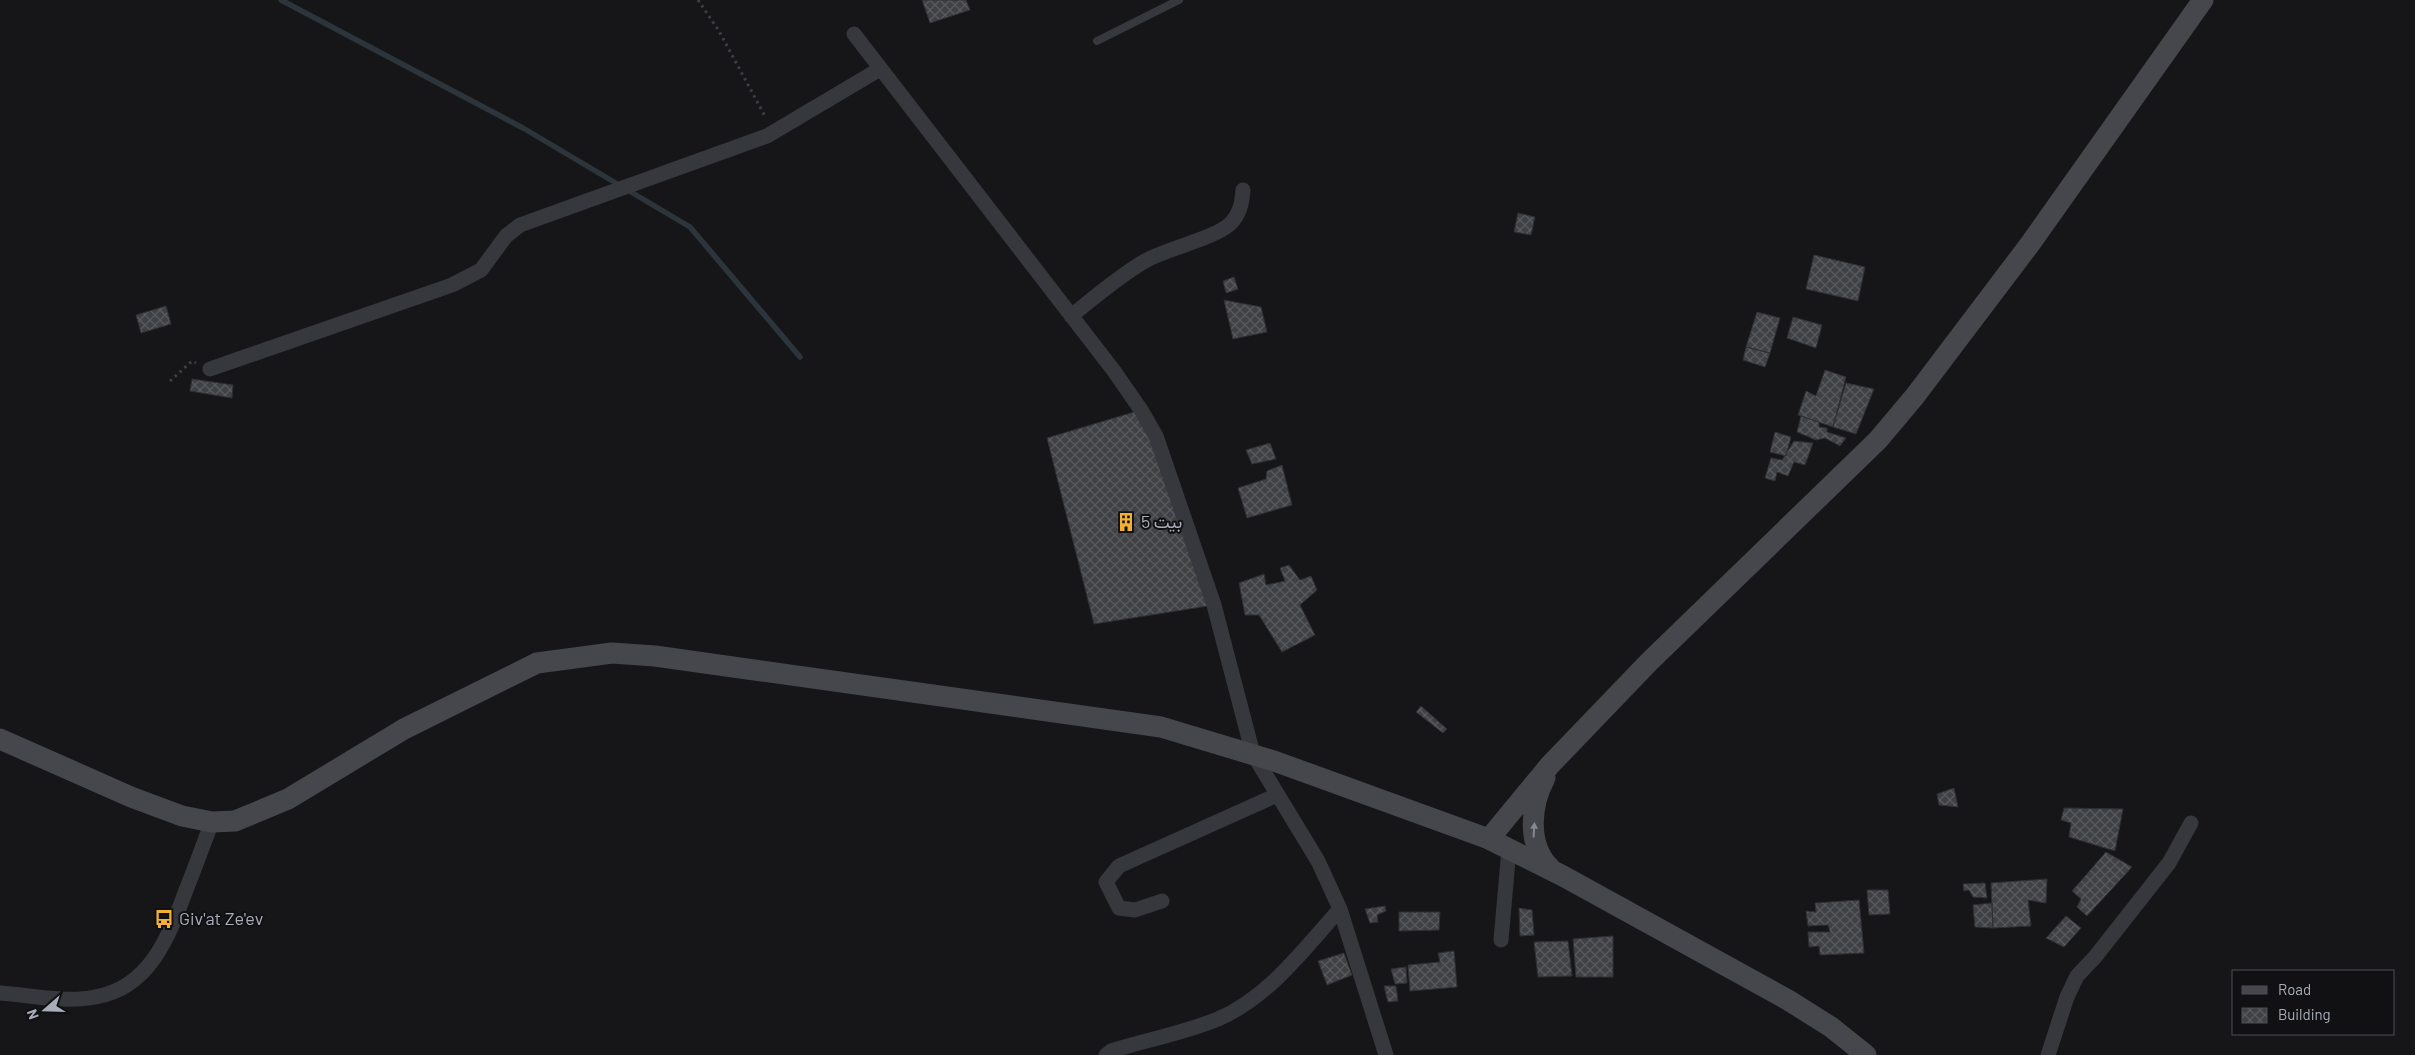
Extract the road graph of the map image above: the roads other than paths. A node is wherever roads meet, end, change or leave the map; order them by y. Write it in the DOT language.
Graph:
graph roads {
  1 [pos="1158,0"];
  2 [pos="1179,0"];
  3 [pos="2203,0"];
  4 [pos="1162,9"];
  5 [pos="854,34"];
  6 [pos="1098,41"];
  7 [pos="880,69"];
  8 [pos="1243,190"];
  9 [pos="1071,316"];
  10 [pos="210,369"];
  11 [pos="0,739"];
  12 [pos="1252,754"];
  13 [pos="1554,762"];
  14 [pos="1277,795"];
  15 [pos="212,822"];
  16 [pos="2191,823"];
  17 [pos="1489,839"];
  18 [pos="1510,849"];
  19 [pos="1554,871"];
  20 [pos="1162,901"];
  21 [pos="1340,909"];
  22 [pos="1501,940"];
  23 [pos="0,993"];
  24 [pos="1106,1055"];
  25 [pos="1386,1055"];
  26 [pos="1866,1055"];
  27 [pos="2048,1055"];
  1 -- 4 [label="lane"];
  2 -- 4 [label="lane"];
  3 -- 13 [label="street"];
  4 -- 6 [label="lane"];
  5 -- 7 [label="street"];
  7 -- 9 [label="street"];
  7 -- 10 [label="street"];
  8 -- 9 [label="street"];
  9 -- 12 [label="street"];
  11 -- 15 [label="street"];
  12 -- 14 [label="street"];
  12 -- 15 [label="street"];
  12 -- 17 [label="street"];
  13 -- 17 [label="street"];
  19 -- 13 [label="street, one-way"];
  14 -- 20 [label="street"];
  14 -- 21 [label="street"];
  15 -- 23 [label="street"];
  16 -- 27 [label="street"];
  17 -- 18 [label="street"];
  18 -- 19 [label="street"];
  18 -- 22 [label="street"];
  19 -- 26 [label="street"];
  21 -- 24 [label="street"];
  21 -- 25 [label="street"];
}
